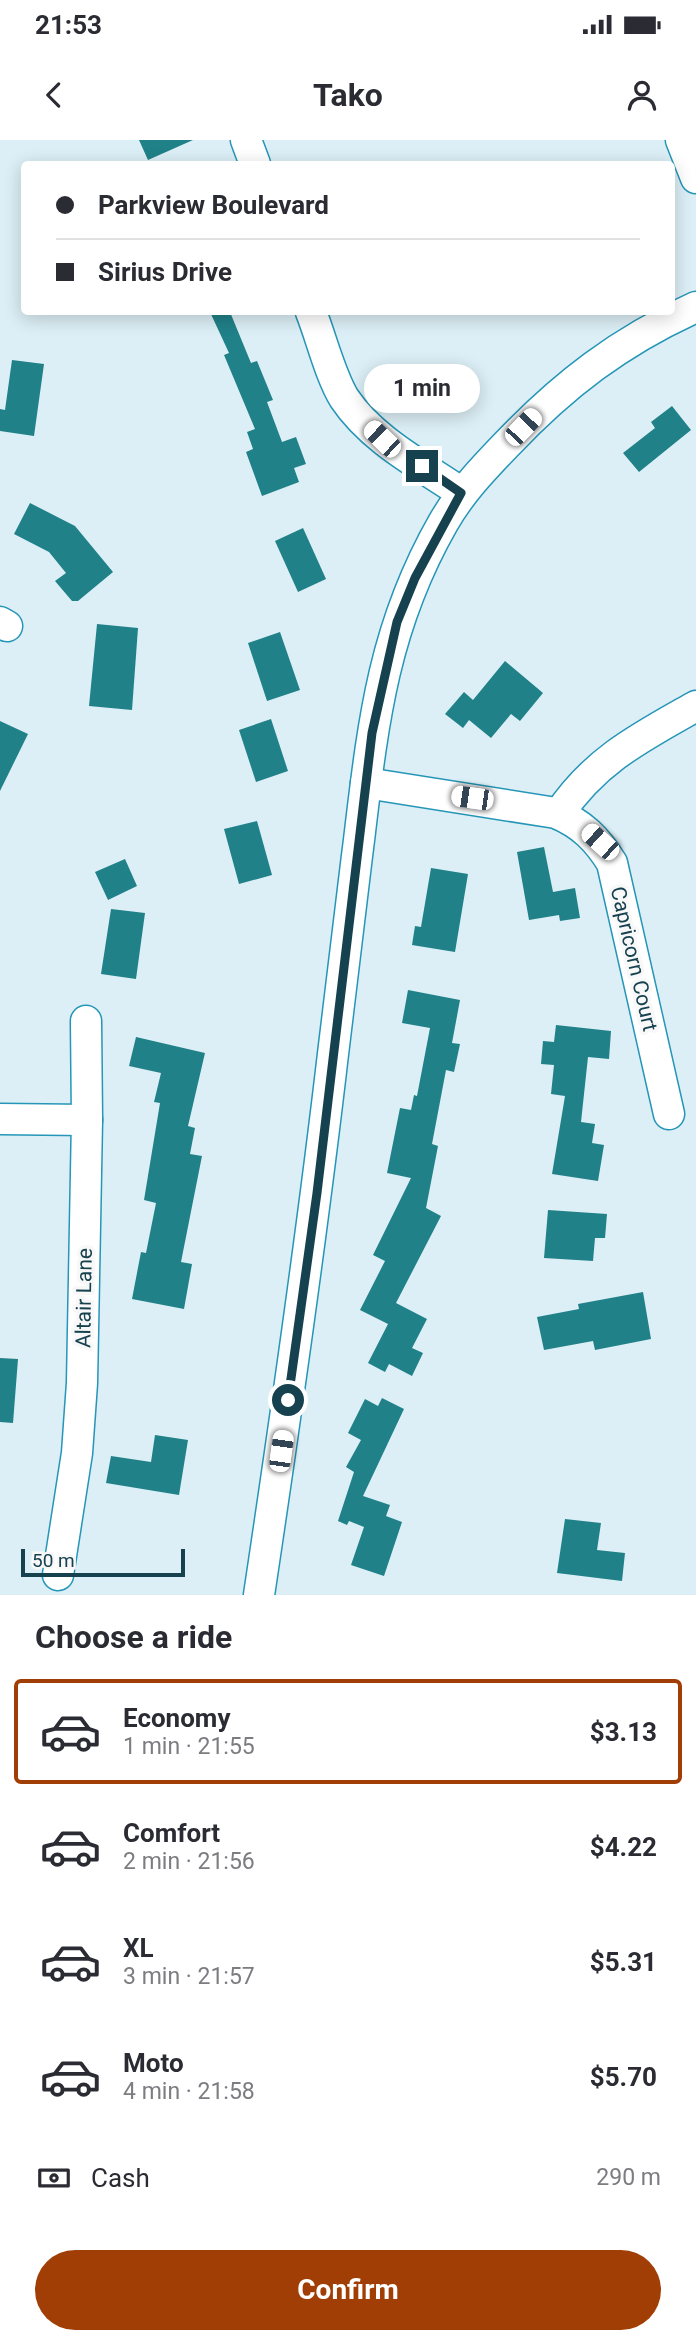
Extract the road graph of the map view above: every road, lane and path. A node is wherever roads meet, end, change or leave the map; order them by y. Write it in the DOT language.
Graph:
graph roads {
  1 [pos="246,140"];
  2 [pos="681,140"];
  3 [pos="254,161"];
  4 [pos="696,178"];
  5 [pos="696,307"];
  6 [pos="312,315"];
  7 [pos="461,493"];
  8 [pos="696,706"];
  9 [pos="366,783"];
  10 [pos="559,814"];
  11 [pos="86,1021"];
  12 [pos="669,1114"];
  13 [pos="0,1119"];
  14 [pos="87,1120"];
  15 [pos="58,1574"];
  16 [pos="259,1595"];
  1 -- 3 [label="street"];
  2 -- 4 [label="street"];
  5 -- 7 [label="street"];
  6 -- 7 [label="street"];
  7 -- 9 [label="street"];
  8 -- 10 [label="street"];
  9 -- 10 [label="street, Capricorn Court"];
  9 -- 16 [label="street"];
  10 -- 12 [label="street, Capricorn Court"];
  11 -- 14 [label="street, Altair Lane"];
  13 -- 14 [label="street"];
  14 -- 15 [label="street, Altair Lane"];
}
